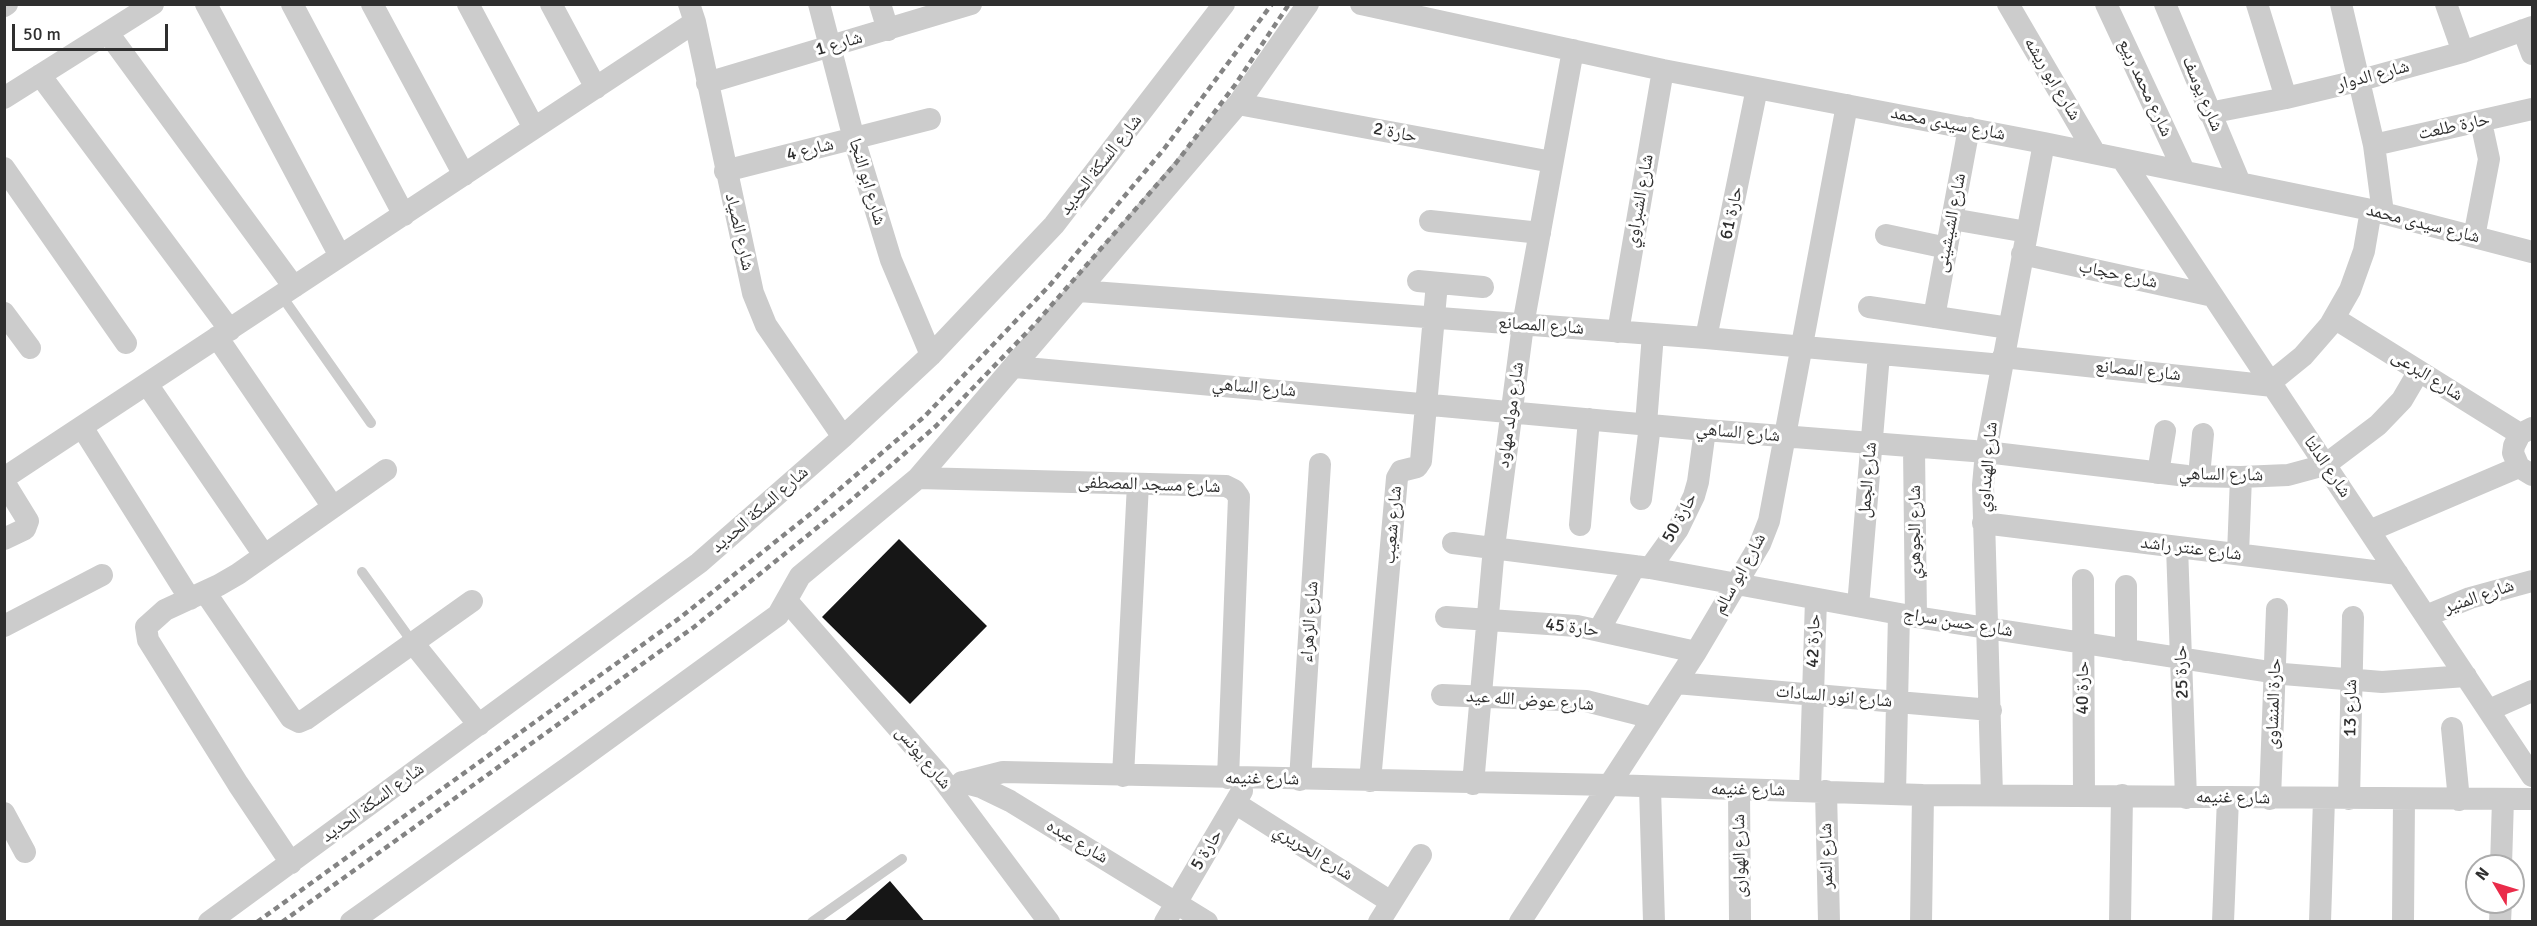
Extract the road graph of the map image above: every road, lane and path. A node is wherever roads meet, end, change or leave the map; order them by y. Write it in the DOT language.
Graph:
graph roads {
  1 [pos="153,4"];
  2 [pos="206,4"];
  3 [pos="292,4"];
  4 [pos="372,4"];
  5 [pos="468,4"];
  6 [pos="551,4"];
  7 [pos="819,4"];
  8 [pos="880,4"];
  9 [pos="971,4"];
  10 [pos="1224,4"];
  11 [pos="1308,4"];
  12 [pos="1362,4"];
  13 [pos="2008,4"];
  14 [pos="2106,4"];
  15 [pos="2166,4"];
  16 [pos="2257,4"];
  17 [pos="2341,4"];
  18 [pos="2446,4"];
  19 [pos="692,14"];
  20 [pos="2528,29"];
  21 [pos="888,30"];
  22 [pos="108,33"];
  23 [pos="829,47"];
  24 [pos="1573,50"];
  25 [pos="2463,52"];
  26 [pos="2532,54"];
  27 [pos="1663,70"];
  28 [pos="40,75"];
  29 [pos="2361,80"];
  30 [pos="707,82"];
  31 [pos="596,88"];
  32 [pos="1758,88"];
  33 [pos="4,98"];
  34 [pos="2286,98"];
  35 [pos="1238,104"];
  36 [pos="1846,105"];
  37 [pos="2209,113"];
  38 [pos="2531,115"];
  39 [pos="930,119"];
  40 [pos="2481,122"];
  41 [pos="534,128"];
  42 [pos="1969,128"];
  43 [pos="854,139"];
  44 [pos="2044,143"];
  45 [pos="2374,145"];
  46 [pos="2096,153"];
  47 [pos="2122,159"];
  48 [pos="1552,162"];
  49 [pos="4,168"];
  50 [pos="725,171"];
  51 [pos="2184,171"];
  52 [pos="464,175"];
  53 [pos="2240,183"];
  54 [pos="2377,211"];
  55 [pos="404,215"];
  56 [pos="1952,219"];
  57 [pos="1430,221"];
  58 [pos="1540,233"];
  59 [pos="1886,235"];
  60 [pos="2474,237"];
  61 [pos="2025,243"];
  62 [pos="1947,248"];
  63 [pos="2532,252"];
  64 [pos="340,256"];
  65 [pos="1483,287"];
  66 [pos="288,291"];
  67 [pos="1079,291"];
  68 [pos="2213,296"];
  69 [pos="1869,307"];
  70 [pos="4,313"];
  71 [pos="1934,317"];
  72 [pos="1434,318"];
  73 [pos="2334,318"];
  74 [pos="1523,325"];
  75 [pos="2008,328"];
  76 [pos="1618,332"];
  77 [pos="223,334"];
  78 [pos="1653,334"];
  79 [pos="1706,338"];
  80 [pos="126,343"];
  81 [pos="1803,347"];
  82 [pos="30,348"];
  83 [pos="1879,354"];
  84 [pos="931,355"];
  85 [pos="2003,361"];
  86 [pos="1015,367"];
  87 [pos="2419,371"];
  88 [pos="147,384"];
  89 [pos="2272,384"];
  90 [pos="1426,404"];
  91 [pos="1512,412"];
  92 [pos="1589,419"];
  93 [pos="371,423"];
  94 [pos="1648,424"];
  95 [pos="82,427"];
  96 [pos="1705,430"];
  97 [pos="2164,431"];
  98 [pos="2526,431"];
  99 [pos="2203,434"];
  100 [pos="843,437"];
  101 [pos="1786,437"];
  102 [pos="1872,444"];
  103 [pos="1914,448"];
  104 [pos="1986,452"];
  105 [pos="1320,464"];
  106 [pos="2325,465"];
  107 [pos="386,470"];
  108 [pos="2526,471"];
  109 [pos="2158,473"];
  110 [pos="2199,477"];
  111 [pos="2241,477"];
  112 [pos="918,478"];
  113 [pos="4,480"];
  114 [pos="1138,484"];
  115 [pos="1641,499"];
  116 [pos="333,507"];
  117 [pos="1983,523"];
  118 [pos="1580,525"];
  119 [pos="2369,531"];
  120 [pos="4,539"];
  121 [pos="1453,543"];
  122 [pos="1494,547"];
  123 [pos="2177,547"];
  124 [pos="2238,554"];
  125 [pos="264,555"];
  126 [pos="1643,567"];
  127 [pos="362,572"];
  128 [pos="2398,574"];
  129 [pos="102,575"];
  130 [pos="2083,580"];
  131 [pos="2532,581"];
  132 [pos="1736,584"];
  133 [pos="2126,586"];
  134 [pos="197,595"];
  135 [pos="1816,599"];
  136 [pos="472,601"];
  137 [pos="787,601"];
  138 [pos="1858,606"];
  139 [pos="2277,609"];
  140 [pos="1907,615"];
  141 [pos="2426,616"];
  142 [pos="1446,617"];
  143 [pos="2353,617"];
  144 [pos="1488,620"];
  145 [pos="4,626"];
  146 [pos="1988,626"];
  147 [pos="1599,630"];
  148 [pos="413,643"];
  149 [pos="2083,643"];
  150 [pos="2126,650"];
  151 [pos="1696,652"];
  152 [pos="2181,659"];
  153 [pos="2275,673"];
  154 [pos="2466,676"];
  155 [pos="2352,680"];
  156 [pos="1676,683"];
  157 [pos="2532,691"];
  158 [pos="1442,695"];
  159 [pos="1812,695"];
  160 [pos="1481,696"];
  161 [pos="1897,702"];
  162 [pos="1991,710"];
  163 [pos="2489,710"];
  164 [pos="1653,718"];
  165 [pos="479,725"];
  166 [pos="2452,728"];
  167 [pos="940,776"];
  168 [pos="1123,776"];
  169 [pos="2532,776"];
  170 [pos="1239,778"];
  171 [pos="1300,780"];
  172 [pos="1370,781"];
  173 [pos="964,782"];
  174 [pos="1473,784"];
  175 [pos="1610,785"];
  176 [pos="1650,788"];
  177 [pos="1739,790"];
  178 [pos="1818,791"];
  179 [pos="1895,793"];
  180 [pos="1923,795"];
  181 [pos="1992,795"];
  182 [pos="2122,795"];
  183 [pos="2084,796"];
  184 [pos="2186,798"];
  185 [pos="2228,798"];
  186 [pos="2270,799"];
  187 [pos="2324,799"];
  188 [pos="2349,799"];
  189 [pos="2404,799"];
  190 [pos="2503,799"];
  191 [pos="2459,800"];
  192 [pos="2532,800"];
  193 [pos="1235,803"];
  194 [pos="4,813"];
  195 [pos="26,852"];
  196 [pos="2501,854"];
  197 [pos="1421,855"];
  198 [pos="902,859"];
  199 [pos="291,863"];
  200 [pos="1391,902"];
  201 [pos="1170,912"];
  202 [pos="1529,918"];
  203 [pos="209,921"];
  204 [pos="351,921"];
  205 [pos="812,921"];
  206 [pos="1049,921"];
  207 [pos="1208,921"];
  208 [pos="1379,921"];
  209 [pos="1654,921"];
  210 [pos="1740,921"];
  211 [pos="1829,921"];
  212 [pos="1921,921"];
  213 [pos="2120,921"];
  214 [pos="2223,921"];
  215 [pos="2320,921"];
  216 [pos="2403,921"];
  1 -- 22 [label="street"];
  2 -- 64 [label="street"];
  3 -- 55 [label="street"];
  4 -- 52 [label="street"];
  5 -- 41 [label="street"];
  6 -- 31 [label="street"];
  7 -- 23 [label="street, شارع ابو النجا"];
  8 -- 21 [label="street"];
  9 -- 21 [label="street, شارع 1"];
  10 -- 84 [label="street, شارع السكة الحديد"];
  11 -- 35 [label="street"];
  12 -- 24 [label="street, شارع سيدى محمد"];
  13 -- 46 [label="street, شارع ابو ريشه"];
  14 -- 51 [label="street, شارع محمد ربيع"];
  15 -- 37 [label="street, شارع يوسف"];
  16 -- 34 [label="street"];
  17 -- 29 [label="street"];
  18 -- 25 [label="street"];
  19 -- 30 [label="street, شارع الصياد"];
  19 -- 31 [label="street"];
  20 -- 25 [label="street, شارع الدوار"];
  20 -- 26 [label="street"];
  21 -- 23 [label="street, شارع 1"];
  22 -- 28 [label="street"];
  22 -- 66 [label="street"];
  23 -- 30 [label="street, شارع 1"];
  23 -- 43 [label="street, شارع ابو النجا"];
  24 -- 27 [label="street, شارع سيدى محمد"];
  24 -- 48 [label="street, شارع مولد مهاود"];
  25 -- 29 [label="street, شارع الدوار"];
  27 -- 32 [label="street, شارع سيدى محمد"];
  27 -- 76 [label="street, شارع الشبراوي"];
  28 -- 33 [label="street"];
  28 -- 77 [label="street"];
  29 -- 34 [label="street, شارع الدوار"];
  29 -- 45 [label="street"];
  30 -- 50 [label="street, شارع الصياد"];
  31 -- 41 [label="street"];
  32 -- 36 [label="street, شارع سيدى محمد"];
  32 -- 79 [label="street, حارة 61"];
  34 -- 37 [label="street, شارع الدوار"];
  35 -- 48 [label="street, حارة 2"];
  35 -- 67 [label="street"];
  36 -- 42 [label="street, شارع سيدى محمد"];
  36 -- 81 [label="street, شارع ابو سالم"];
  37 -- 53 [label="street, شارع يوسف"];
  38 -- 40 [label="street, حارة طلعت"];
  39 -- 43 [label="street, شارع 4"];
  40 -- 45 [label="street, حارة طلعت"];
  40 -- 60 [label="street"];
  41 -- 52 [label="street"];
  42 -- 44 [label="street, شارع سيدى محمد"];
  42 -- 56 [label="street, شارع الشيشينى"];
  43 -- 50 [label="street, شارع 4"];
  43 -- 84 [label="street, شارع ابو النجا"];
  44 -- 46 [label="street, شارع سيدى محمد"];
  44 -- 61 [label="street, شارع الهنداوي"];
  45 -- 54 [label="street"];
  46 -- 47 [label="street, شارع سيدى محمد"];
  47 -- 51 [label="street, شارع سيدى محمد"];
  47 -- 68 [label="street, شارع الدلتا"];
  48 -- 58 [label="street, شارع مولد مهاود"];
  49 -- 80 [label="street"];
  50 -- 100 [label="street, شارع الصياد"];
  51 -- 53 [label="street, شارع سيدى محمد"];
  52 -- 55 [label="street"];
  53 -- 54 [label="street, شارع سيدى محمد"];
  54 -- 60 [label="street, شارع سيدى محمد"];
  54 -- 73 [label="street"];
  55 -- 64 [label="street"];
  56 -- 61 [label="street, شارع حجاب"];
  56 -- 62 [label="street, شارع الشيشينى"];
  57 -- 58 [label="street"];
  58 -- 74 [label="street, شارع مولد مهاود"];
  59 -- 62 [label="street"];
  60 -- 63 [label="street, شارع سيدى محمد"];
  61 -- 68 [label="street, شارع حجاب"];
  61 -- 75 [label="street, شارع الهنداوي"];
  62 -- 71 [label="street, شارع الشيشينى"];
  64 -- 66 [label="street"];
  65 -- 72 [label="street, شارع شعيب"];
  66 -- 77 [label="street"];
  66 -- 93 [label="lane"];
  67 -- 72 [label="street, شارع المصانع"];
  67 -- 86 [label="street"];
  68 -- 89 [label="street, شارع الدلتا"];
  69 -- 71 [label="street"];
  70 -- 82 [label="street"];
  71 -- 75 [label="street"];
  72 -- 74 [label="street, شارع المصانع"];
  72 -- 90 [label="street, شارع شعيب"];
  73 -- 87 [label="street, شارع البرعى"];
  73 -- 89 [label="street"];
  74 -- 76 [label="street, شارع المصانع"];
  74 -- 91 [label="street, شارع مولد مهاود"];
  75 -- 85 [label="street, شارع الهنداوي"];
  76 -- 78 [label="street, شارع المصانع"];
  77 -- 88 [label="street"];
  77 -- 116 [label="street"];
  78 -- 79 [label="street, شارع المصانع"];
  78 -- 94 [label="street"];
  79 -- 81 [label="street, شارع المصانع"];
  81 -- 83 [label="street, شارع المصانع"];
  81 -- 101 [label="street, شارع ابو سالم"];
  83 -- 85 [label="street, شارع المصانع"];
  83 -- 102 [label="street, شارع الجمل"];
  84 -- 100 [label="street, شارع السكة الحديد"];
  85 -- 89 [label="street, شارع المصانع"];
  85 -- 104 [label="street, شارع الهنداوي"];
  86 -- 90 [label="street, شارع الساهي"];
  86 -- 112 [label="street"];
  87 -- 98 [label="street, شارع البرعى"];
  87 -- 106 [label="street, شارع الساهي"];
  88 -- 95 [label="street"];
  88 -- 125 [label="street"];
  89 -- 106 [label="street, شارع الدلتا"];
  90 -- 91 [label="street, شارع الساهي"];
  90 -- 172 [label="street, شارع شعيب"];
  91 -- 92 [label="street, شارع الساهي"];
  91 -- 122 [label="street, شارع مولد مهاود"];
  92 -- 94 [label="street, شارع الساهي"];
  92 -- 118 [label="street"];
  94 -- 96 [label="street, شارع الساهي"];
  94 -- 115 [label="street"];
  95 -- 113 [label="street"];
  95 -- 134 [label="street"];
  96 -- 101 [label="street, شارع الساهي"];
  96 -- 126 [label="street, حارة 50"];
  97 -- 109 [label="street"];
  98 -- 108 [label="street"];
  99 -- 110 [label="street"];
  100 -- 165 [label="street, شارع السكة الحديد"];
  101 -- 102 [label="street, شارع الساهي"];
  101 -- 132 [label="street, شارع ابو سالم"];
  102 -- 103 [label="street, شارع الساهي"];
  102 -- 138 [label="street, شارع الجمل"];
  103 -- 104 [label="street, شارع الساهي"];
  103 -- 140 [label="street, شارع الجوهري"];
  104 -- 109 [label="street, شارع الساهي"];
  104 -- 117 [label="street, شارع الهنداوي"];
  105 -- 171 [label="street, شارع الزهراء"];
  106 -- 111 [label="street, شارع الساهي"];
  106 -- 119 [label="street, شارع الدلتا"];
  107 -- 116 [label="street"];
  108 -- 119 [label="street"];
  109 -- 110 [label="street, شارع الساهي"];
  110 -- 111 [label="street, شارع الساهي"];
  111 -- 124 [label="street"];
  112 -- 114 [label="street, شارع مسجد المصطفى"];
  112 -- 137 [label="street"];
  113 -- 120 [label="street"];
  114 -- 168 [label="street"];
  114 -- 170 [label="street, شارع مسجد المصطفى"];
  116 -- 125 [label="street"];
  117 -- 123 [label="street, شارع عنتر راشد"];
  117 -- 146 [label="street, شارع الهنداوي"];
  119 -- 128 [label="street, شارع الدلتا"];
  121 -- 122 [label="street, شارع حسن سراج"];
  122 -- 126 [label="street, شارع حسن سراج"];
  122 -- 144 [label="street, شارع مولد مهاود"];
  123 -- 124 [label="street, شارع عنتر راشد"];
  123 -- 152 [label="street, حارة 25"];
  124 -- 128 [label="street, شارع عنتر راشد"];
  125 -- 134 [label="street"];
  126 -- 132 [label="street, شارع حسن سراج"];
  126 -- 147 [label="street, حارة 50"];
  127 -- 148 [label="lane"];
  128 -- 141 [label="street, شارع الدلتا"];
  129 -- 145 [label="street"];
  130 -- 149 [label="street, حارة 40"];
  131 -- 141 [label="street, شارع المنير"];
  132 -- 135 [label="street, شارع حسن سراج"];
  132 -- 151 [label="street, شارع ابو سالم"];
  133 -- 150 [label="street"];
  134 -- 148 [label="street"];
  134 -- 199 [label="street"];
  135 -- 138 [label="street, شارع حسن سراج"];
  135 -- 159 [label="street, حارة 42"];
  136 -- 148 [label="street"];
  137 -- 167 [label="street, شارع يونس"];
  137 -- 204 [label="street"];
  138 -- 140 [label="street, شارع حسن سراج"];
  139 -- 153 [label="street, حارة المنشاوى"];
  140 -- 146 [label="street, شارع حسن سراج"];
  140 -- 161 [label="street, شارع الجوهري"];
  141 -- 154 [label="street, شارع الدلتا"];
  142 -- 144 [label="street, حارة 45"];
  143 -- 155 [label="street, شارع 13"];
  144 -- 147 [label="street, حارة 45"];
  144 -- 160 [label="street, شارع مولد مهاود"];
  146 -- 149 [label="street, شارع حسن سراج"];
  146 -- 162 [label="street, شارع الهنداوي"];
  147 -- 151 [label="street, حارة 45"];
  148 -- 165 [label="street"];
  149 -- 150 [label="street, شارع حسن سراج"];
  149 -- 183 [label="street, حارة 40"];
  150 -- 152 [label="street, شارع حسن سراج"];
  151 -- 156 [label="street, شارع ابو سالم"];
  152 -- 153 [label="street, شارع حسن سراج"];
  152 -- 184 [label="street, حارة 25"];
  153 -- 155 [label="street, شارع حسن سراج"];
  153 -- 186 [label="street, حارة المنشاوى"];
  154 -- 155 [label="street, شارع حسن سراج"];
  154 -- 163 [label="street, شارع الدلتا"];
  155 -- 188 [label="street, شارع 13"];
  156 -- 159 [label="street, شارع انور السادات"];
  156 -- 164 [label="street, شارع ابو سالم"];
  157 -- 163 [label="street"];
  158 -- 160 [label="street, شارع عوض الله عيد"];
  159 -- 161 [label="street, شارع انور السادات"];
  159 -- 178 [label="street, حارة 42"];
  160 -- 164 [label="street, شارع عوض الله عيد"];
  160 -- 174 [label="street, شارع مولد مهاود"];
  161 -- 162 [label="street, شارع انور السادات"];
  161 -- 179 [label="street, شارع الجوهري"];
  162 -- 181 [label="street, شارع الهنداوي"];
  163 -- 169 [label="street, شارع الدلتا"];
  164 -- 175 [label="street, شارع ابو سالم"];
  165 -- 199 [label="street, شارع السكة الحديد"];
  166 -- 191 [label="street"];
  167 -- 173 [label="street, شارع عبده"];
  167 -- 206 [label="street, شارع يونس"];
  168 -- 170 [label="street, شارع غنيمه"];
  168 -- 173 [label="street, شارع غنيمه"];
  170 -- 171 [label="street, شارع غنيمه"];
  170 -- 193 [label="street, حارة 5"];
  171 -- 172 [label="street, شارع غنيمه"];
  172 -- 174 [label="street, شارع غنيمه"];
  173 -- 201 [label="street, شارع عبده"];
  174 -- 175 [label="street, شارع غنيمه"];
  175 -- 176 [label="street, شارع غنيمه"];
  175 -- 202 [label="street, شارع ابو سالم"];
  176 -- 177 [label="street, شارع غنيمه"];
  176 -- 209 [label="street"];
  177 -- 178 [label="street, شارع غنيمه"];
  177 -- 210 [label="street, شارع الهوارى"];
  178 -- 179 [label="street, شارع غنيمه"];
  178 -- 211 [label="street, شارع النمر"];
  179 -- 180 [label="street, شارع غنيمه"];
  180 -- 181 [label="street, شارع غنيمه"];
  180 -- 212 [label="street"];
  181 -- 183 [label="street, شارع غنيمه"];
  182 -- 183 [label="street, شارع غنيمه"];
  182 -- 184 [label="street, شارع غنيمه"];
  182 -- 213 [label="street"];
  184 -- 185 [label="street, شارع غنيمه"];
  185 -- 186 [label="street, شارع غنيمه"];
  185 -- 214 [label="street"];
  186 -- 187 [label="street, شارع غنيمه"];
  187 -- 188 [label="street, شارع غنيمه"];
  187 -- 215 [label="street"];
  188 -- 189 [label="street, شارع غنيمه"];
  189 -- 191 [label="street, شارع غنيمه"];
  189 -- 216 [label="street"];
  190 -- 191 [label="street, شارع غنيمه"];
  190 -- 192 [label="street, شارع غنيمه"];
  190 -- 196 [label="street"];
  193 -- 200 [label="street, شارع الحريري"];
  193 -- 201 [label="street, حارة 5"];
  194 -- 195 [label="street"];
  197 -- 200 [label="street"];
  198 -- 205 [label="lane"];
  199 -- 203 [label="street, شارع السكة الحديد"];
  200 -- 208 [label="street"];
  201 -- 207 [label="street, شارع عبده"];
}
